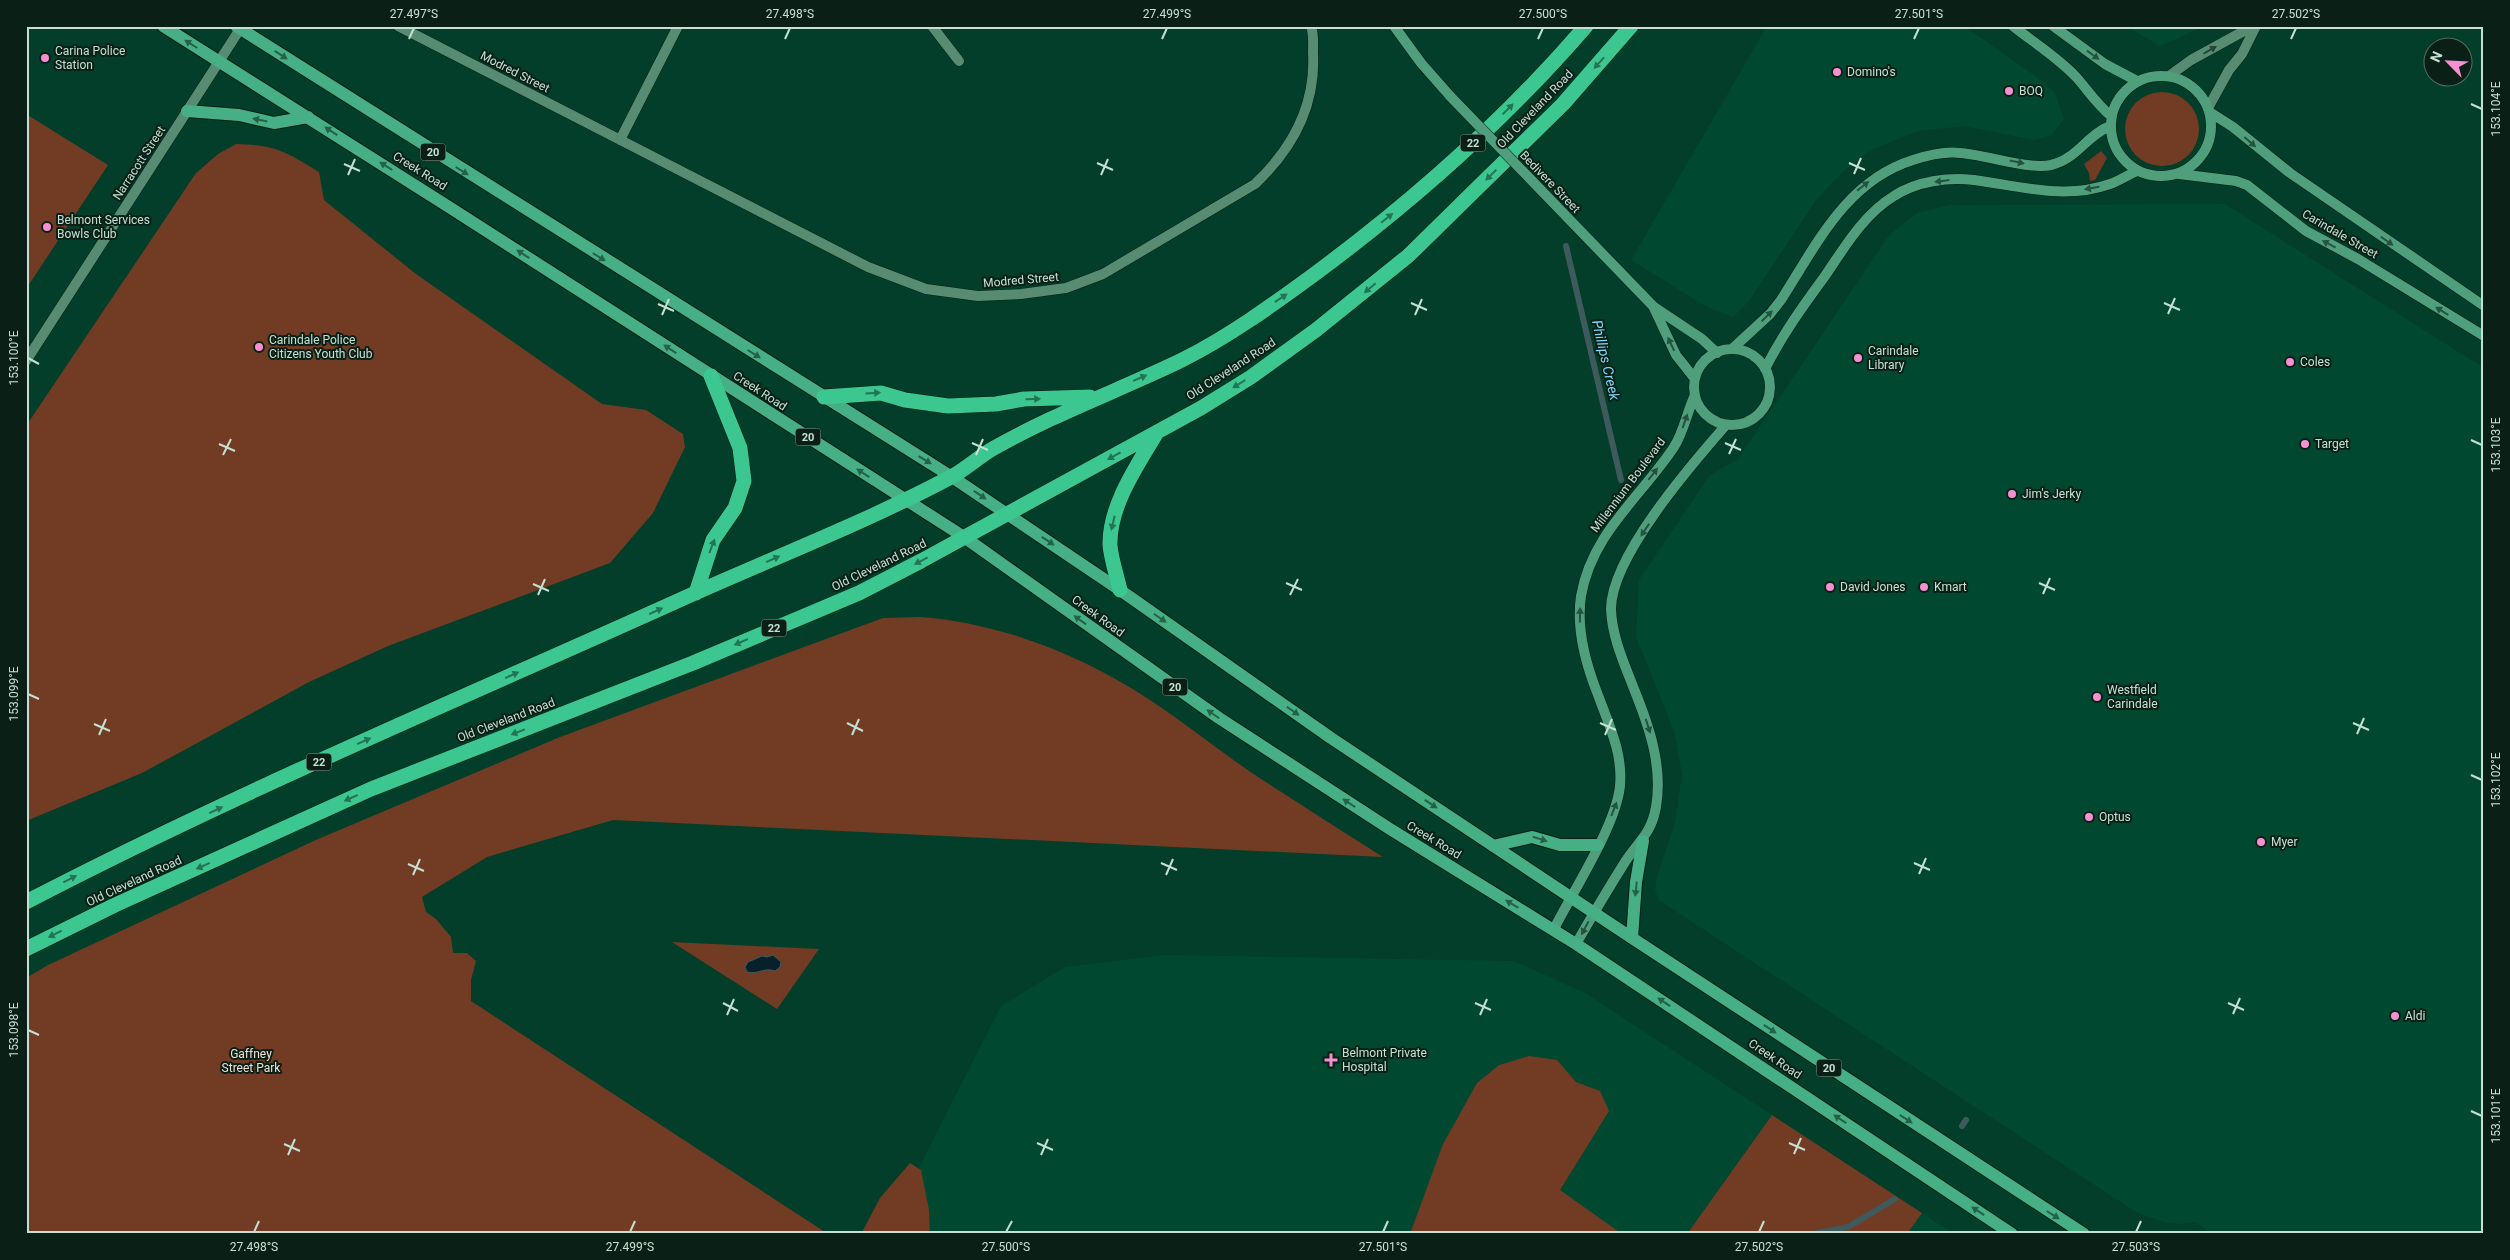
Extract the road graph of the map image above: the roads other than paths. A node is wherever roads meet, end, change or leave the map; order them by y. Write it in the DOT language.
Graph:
graph roads {
  1 [pos="163,26"];
  2 [pos="398,26"];
  3 [pos="678,26"];
  4 [pos="932,26"];
  5 [pos="1311,26"];
  6 [pos="1394,26"];
  7 [pos="1586,26"];
  8 [pos="1630,26"];
  9 [pos="2013,26"];
  10 [pos="2053,26"];
  11 [pos="2255,26"];
  12 [pos="238,27"];
  13 [pos="219,62"];
  14 [pos="959,62"];
  15 [pos="2169,76"];
  16 [pos="2137,81"];
  17 [pos="2209,111"];
  18 [pos="187,112"];
  19 [pos="308,116"];
  20 [pos="2110,121"];
  21 [pos="620,140"];
  22 [pos="2137,171"];
  23 [pos="2179,174"];
  24 [pos="1653,306"];
  25 [pos="2484,306"];
  26 [pos="2484,336"];
  27 [pos="1732,350"];
  28 [pos="1717,353"];
  29 [pos="26,361"];
  30 [pos="1765,369"];
  31 [pos="711,376"];
  32 [pos="1695,379"];
  33 [pos="1695,395"];
  34 [pos="824,397"];
  35 [pos="1096,397"];
  36 [pos="1726,425"];
  37 [pos="1157,432"];
  38 [pos="952,477"];
  39 [pos="904,500"];
  40 [pos="1007,514"];
  41 [pos="964,538"];
  42 [pos="1120,590"];
  43 [pos="696,592"];
  44 [pos="1643,840"];
  45 [pos="1598,845"];
  46 [pos="1493,846"];
  47 [pos="1570,897"];
  48 [pos="26,902"];
  49 [pos="1593,913"];
  50 [pos="1554,929"];
  51 [pos="1632,938"];
  52 [pos="1576,944"];
  53 [pos="26,949"];
  54 [pos="2012,1234"];
  55 [pos="2084,1234"];
  13 -- 1 [label="main road, Creek Road / 20, one-way"];
  2 -- 21 [label="street, Modred Street"];
  3 -- 21 [label="street"];
  4 -- 14 [label="street"];
  5 -- 21 [label="street, Modred Street"];
  6 -- 24 [label="street, Bedivere Street, bridge"];
  35 -- 7 [label="highway, Old Cleveland Road / 22, one-way"];
  8 -- 37 [label="highway, Old Cleveland Road / 22, one-way"];
  9 -- 20 [label="street"];
  10 -- 16 [label="street, one-way"];
  15 -- 11 [label="street, one-way"];
  11 -- 17 [label="street"];
  12 -- 13 [label="street, Narracott Street"];
  12 -- 34 [label="main road, Creek Road / 20, one-way"];
  13 -- 18 [label="street, Narracott Street"];
  13 -- 19 [label="main road, Creek Road / 20"];
  15 -- 16 [label="street"];
  15 -- 17 [label="street"];
  16 -- 20 [label="street"];
  17 -- 23 [label="street"];
  17 -- 25 [label="street, Carindale Street, one-way"];
  19 -- 18 [label="main road, one-way"];
  18 -- 29 [label="street, Narracott Street"];
  31 -- 19 [label="main road, Creek Road / 20, one-way"];
  20 -- 22 [label="street"];
  27 -- 20 [label="street, one-way"];
  22 -- 23 [label="street"];
  22 -- 30 [label="street, one-way"];
  26 -- 23 [label="street, Carindale Street, one-way"];
  24 -- 28 [label="street, Bedivere Street"];
  32 -- 24 [label="street, Bedivere Street, one-way"];
  27 -- 28 [label="street"];
  27 -- 30 [label="street"];
  28 -- 32 [label="street"];
  30 -- 36 [label="street"];
  39 -- 31 [label="main road, Creek Road / 20, one-way"];
  43 -- 31 [label="highway, one-way"];
  32 -- 33 [label="street"];
  33 -- 36 [label="street"];
  45 -- 33 [label="street, Millennium Boulevard, one-way"];
  34 -- 35 [label="highway, one-way"];
  34 -- 38 [label="main road, Creek Road / 20, one-way"];
  35 -- 38 [label="highway, Old Cleveland Road / 22"];
  36 -- 44 [label="street, one-way"];
  37 -- 40 [label="highway, Old Cleveland Road / 22, one-way"];
  37 -- 42 [label="highway, one-way"];
  38 -- 39 [label="highway, Old Cleveland Road / 22"];
  38 -- 40 [label="main road, Creek Road / 20, one-way"];
  39 -- 41 [label="main road, Creek Road / 20"];
  43 -- 39 [label="highway, Old Cleveland Road / 22, one-way"];
  40 -- 41 [label="highway, Old Cleveland Road / 22"];
  40 -- 42 [label="main road, Creek Road / 20, one-way"];
  50 -- 41 [label="main road, Creek Road / 20, one-way"];
  41 -- 53 [label="highway, Old Cleveland Road / 22, one-way"];
  42 -- 46 [label="main road, Creek Road / 20, one-way"];
  48 -- 43 [label="highway, Old Cleveland Road / 22, one-way"];
  44 -- 49 [label="street"];
  44 -- 51 [label="main road, one-way"];
  46 -- 45 [label="main road, one-way"];
  45 -- 47 [label="street, Millennium Boulevard"];
  46 -- 47 [label="main road, Creek Road / 20"];
  47 -- 49 [label="main road, Creek Road / 20"];
  47 -- 50 [label="street, Millennium Boulevard"];
  49 -- 51 [label="main road, Creek Road / 20"];
  49 -- 52 [label="street, one-way"];
  50 -- 52 [label="main road, Creek Road / 20"];
  51 -- 55 [label="main road, Creek Road / 20, one-way"];
  54 -- 52 [label="main road, Creek Road / 20, one-way"];
}
